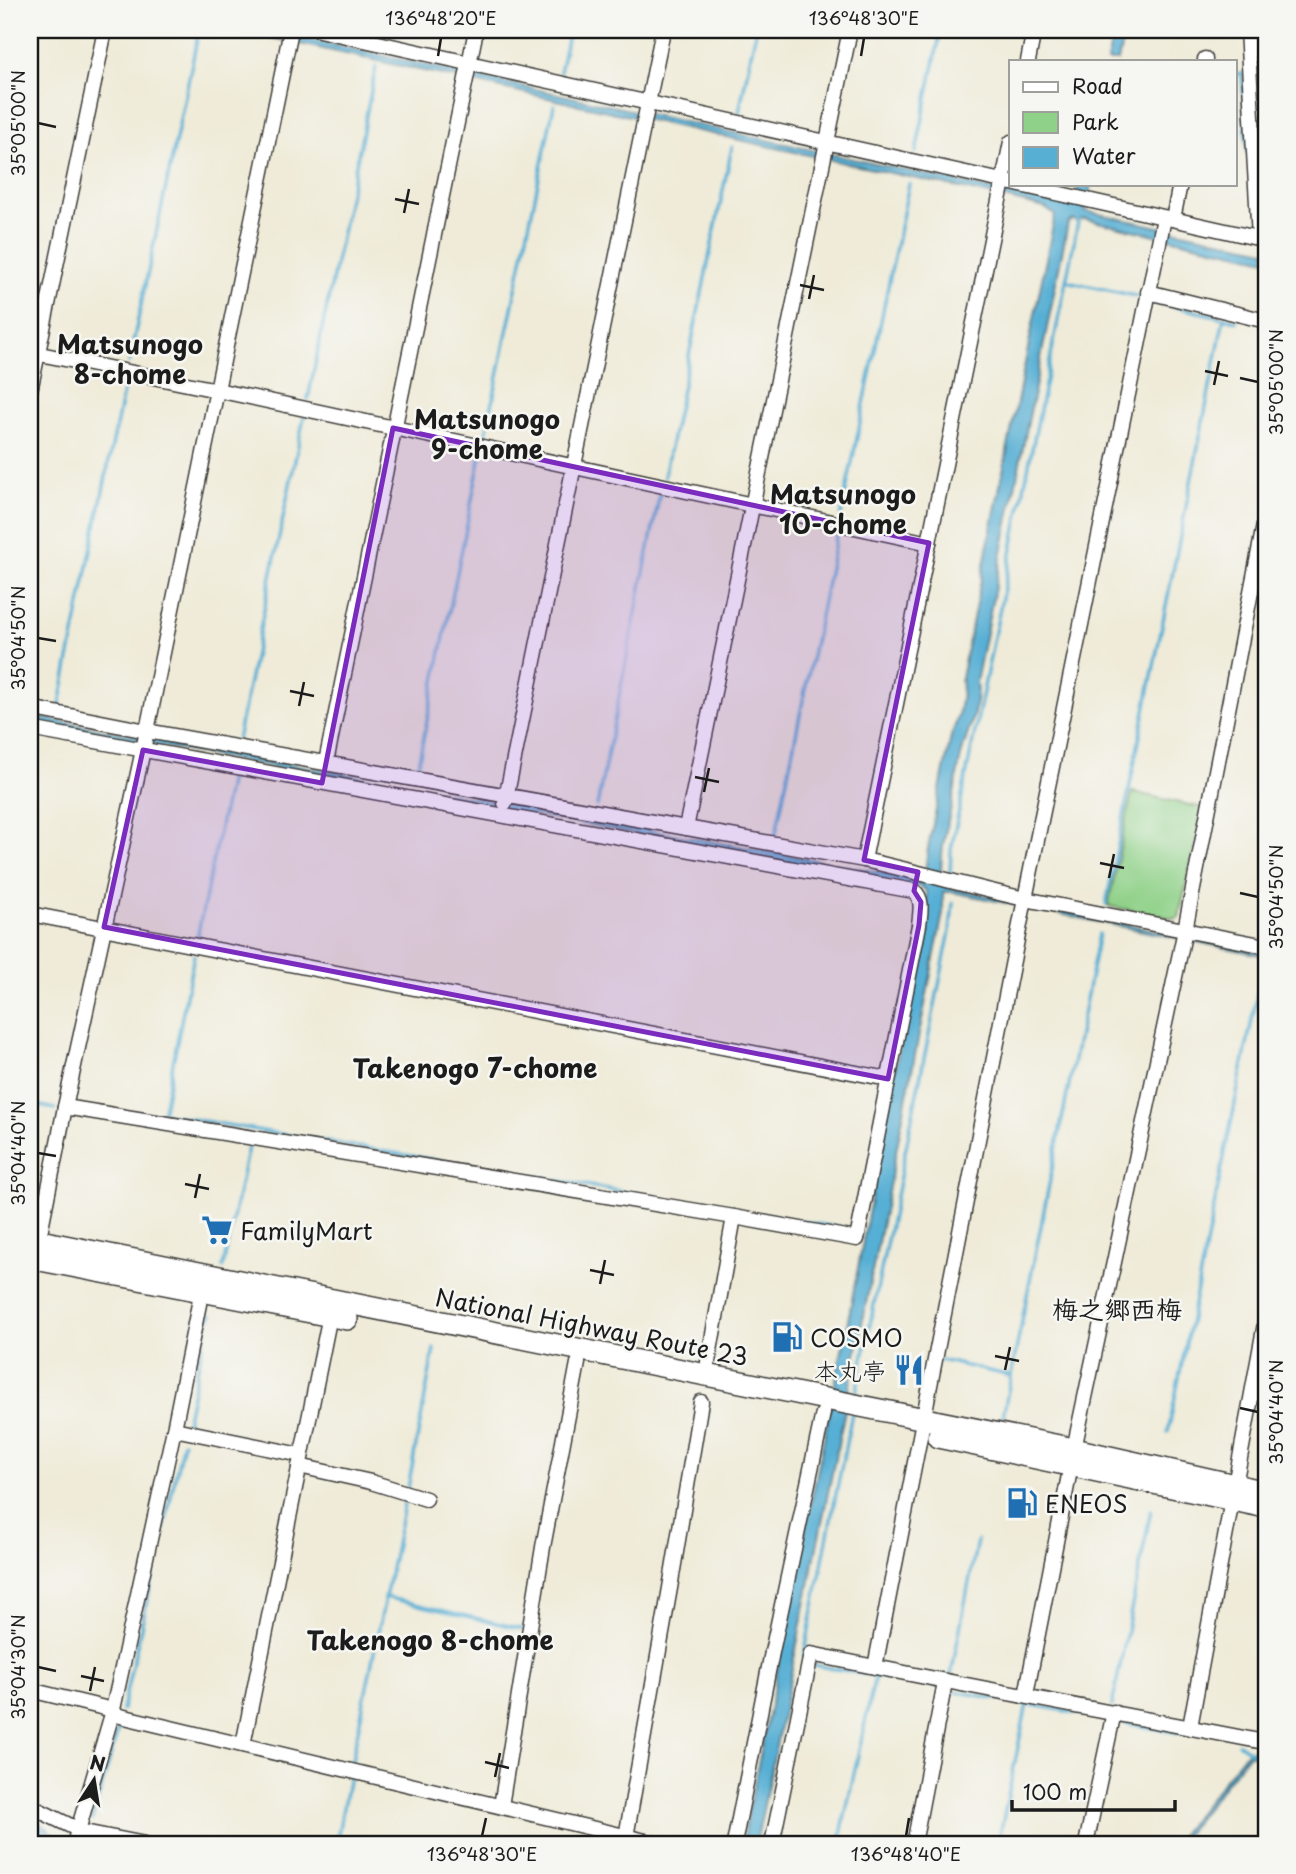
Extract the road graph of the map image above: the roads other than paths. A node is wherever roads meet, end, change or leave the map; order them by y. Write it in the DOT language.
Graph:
graph roads {
  1 [pos="105,30"];
  2 [pos="319,30"];
  3 [pos="476,30"];
  4 [pos="663,30"];
  5 [pos="849,30"];
  6 [pos="1034,30"];
  7 [pos="1247,30"];
  8 [pos="290,35"];
  9 [pos="1028,60"];
  10 [pos="467,72"];
  11 [pos="647,112"];
  12 [pos="825,151"];
  13 [pos="1009,160"];
  14 [pos="1179,186"];
  15 [pos="1006,187"];
  16 [pos="1165,225"];
  17 [pos="1263,239"];
  18 [pos="1148,292"];
  19 [pos="1266,321"];
  20 [pos="34,353"];
  21 [pos="217,390"];
  22 [pos="30,391"];
  23 [pos="393,428"];
  24 [pos="573,466"];
  25 [pos="751,503"];
  26 [pos="1266,515"];
  27 [pos="929,543"];
  28 [pos="30,708"];
  29 [pos="30,729"];
  30 [pos="147,731"];
  31 [pos="143,750"];
  32 [pos="326,762"];
  33 [pos="506,796"];
  34 [pos="502,816"];
  35 [pos="685,828"];
  36 [pos="864,860"];
  37 [pos="917,880"];
  38 [pos="1024,904"];
  39 [pos="30,914"];
  40 [pos="104,927"];
  41 [pos="1184,935"];
  42 [pos="1266,946"];
  43 [pos="887,1079"];
  44 [pos="65,1107"];
  45 [pos="734,1217"];
  46 [pos="33,1250"];
  47 [pos="203,1284"];
  48 [pos="330,1315"];
  49 [pos="1266,1318"];
  50 [pos="708,1362"];
  51 [pos="578,1363"];
  52 [pos="701,1402"];
  53 [pos="825,1409"];
  54 [pos="922,1427"];
  55 [pos="174,1429"];
  56 [pos="1073,1457"];
  57 [pos="300,1460"];
  58 [pos="1266,1486"];
  59 [pos="1234,1492"];
  60 [pos="1266,1492"];
  61 [pos="426,1499"];
  62 [pos="1266,1509"];
  63 [pos="874,1667"];
  64 [pos="946,1682"];
  65 [pos="30,1690"];
  66 [pos="1026,1695"];
  67 [pos="112,1712"];
  68 [pos="1114,1712"];
  69 [pos="1190,1727"];
  70 [pos="1266,1740"];
  71 [pos="243,1745"];
  72 [pos="30,1806"];
  73 [pos="501,1806"];
  74 [pos="77,1836"];
  75 [pos="626,1837"];
  76 [pos="145,1844"];
  77 [pos="658,1844"];
  78 [pos="734,1844"];
  79 [pos="772,1844"];
  80 [pos="914,1844"];
  81 [pos="1086,1844"];
  1 -- 20 [label="street"];
  2 -- 10 [label="street"];
  3 -- 10 [label="street"];
  4 -- 11 [label="street"];
  5 -- 12 [label="street"];
  6 -- 9 [label="street"];
  7 -- 17 [label="street"];
  8 -- 21 [label="street"];
  10 -- 11 [label="street"];
  10 -- 23 [label="street"];
  11 -- 12 [label="street"];
  11 -- 24 [label="street"];
  12 -- 15 [label="street"];
  12 -- 25 [label="street"];
  13 -- 15 [label="street"];
  14 -- 16 [label="street"];
  15 -- 16 [label="street"];
  15 -- 27 [label="street"];
  16 -- 17 [label="street"];
  16 -- 18 [label="street"];
  18 -- 19 [label="street"];
  18 -- 38 [label="street"];
  20 -- 21 [label="street"];
  20 -- 22 [label="street"];
  21 -- 23 [label="street"];
  21 -- 30 [label="street"];
  23 -- 24 [label="street"];
  23 -- 32 [label="street"];
  24 -- 25 [label="street"];
  24 -- 33 [label="street"];
  25 -- 27 [label="street"];
  25 -- 35 [label="street"];
  26 -- 41 [label="street"];
  27 -- 36 [label="street"];
  28 -- 30 [label="street"];
  29 -- 31 [label="street"];
  30 -- 31 [label="street"];
  30 -- 32 [label="street"];
  31 -- 34 [label="street"];
  31 -- 40 [label="street"];
  32 -- 33 [label="street"];
  33 -- 34 [label="street"];
  33 -- 35 [label="street"];
  34 -- 37 [label="street"];
  35 -- 36 [label="street"];
  36 -- 37 [label="street"];
  37 -- 38 [label="street"];
  37 -- 43 [label="street"];
  38 -- 41 [label="street"];
  38 -- 54 [label="street"];
  39 -- 40 [label="street"];
  40 -- 43 [label="street"];
  40 -- 44 [label="street"];
  41 -- 42 [label="street"];
  41 -- 56 [label="street"];
  43 -- 45 [label="street"];
  44 -- 45 [label="street"];
  44 -- 46 [label="street"];
  45 -- 50 [label="street"];
  46 -- 47 [label="highway, National Highway Route 23"];
  47 -- 48 [label="highway, National Highway Route 23"];
  47 -- 53 [label="highway, National Highway Route 23"];
  47 -- 55 [label="street"];
  48 -- 51 [label="highway, National Highway Route 23"];
  48 -- 57 [label="street"];
  49 -- 59 [label="street"];
  51 -- 53 [label="highway, National Highway Route 23"];
  51 -- 73 [label="street"];
  52 -- 75 [label="street"];
  53 -- 54 [label="highway, National Highway Route 23"];
  53 -- 78 [label="street"];
  54 -- 56 [label="highway, National Highway Route 23"];
  54 -- 63 [label="street"];
  55 -- 57 [label="street"];
  55 -- 67 [label="street"];
  56 -- 59 [label="highway, National Highway Route 23"];
  56 -- 66 [label="street"];
  57 -- 61 [label="street"];
  57 -- 71 [label="street"];
  58 -- 59 [label="highway"];
  59 -- 60 [label="highway, National Highway Route 23"];
  59 -- 62 [label="highway"];
  59 -- 69 [label="street"];
  63 -- 64 [label="street"];
  63 -- 79 [label="street"];
  64 -- 66 [label="street"];
  64 -- 80 [label="street"];
  65 -- 67 [label="street"];
  66 -- 68 [label="street"];
  67 -- 71 [label="street"];
  67 -- 74 [label="street"];
  68 -- 69 [label="street"];
  68 -- 81 [label="street"];
  69 -- 70 [label="street"];
  71 -- 73 [label="street"];
  72 -- 74 [label="street"];
  73 -- 75 [label="street"];
  74 -- 76 [label="street"];
  75 -- 77 [label="street"];
}
